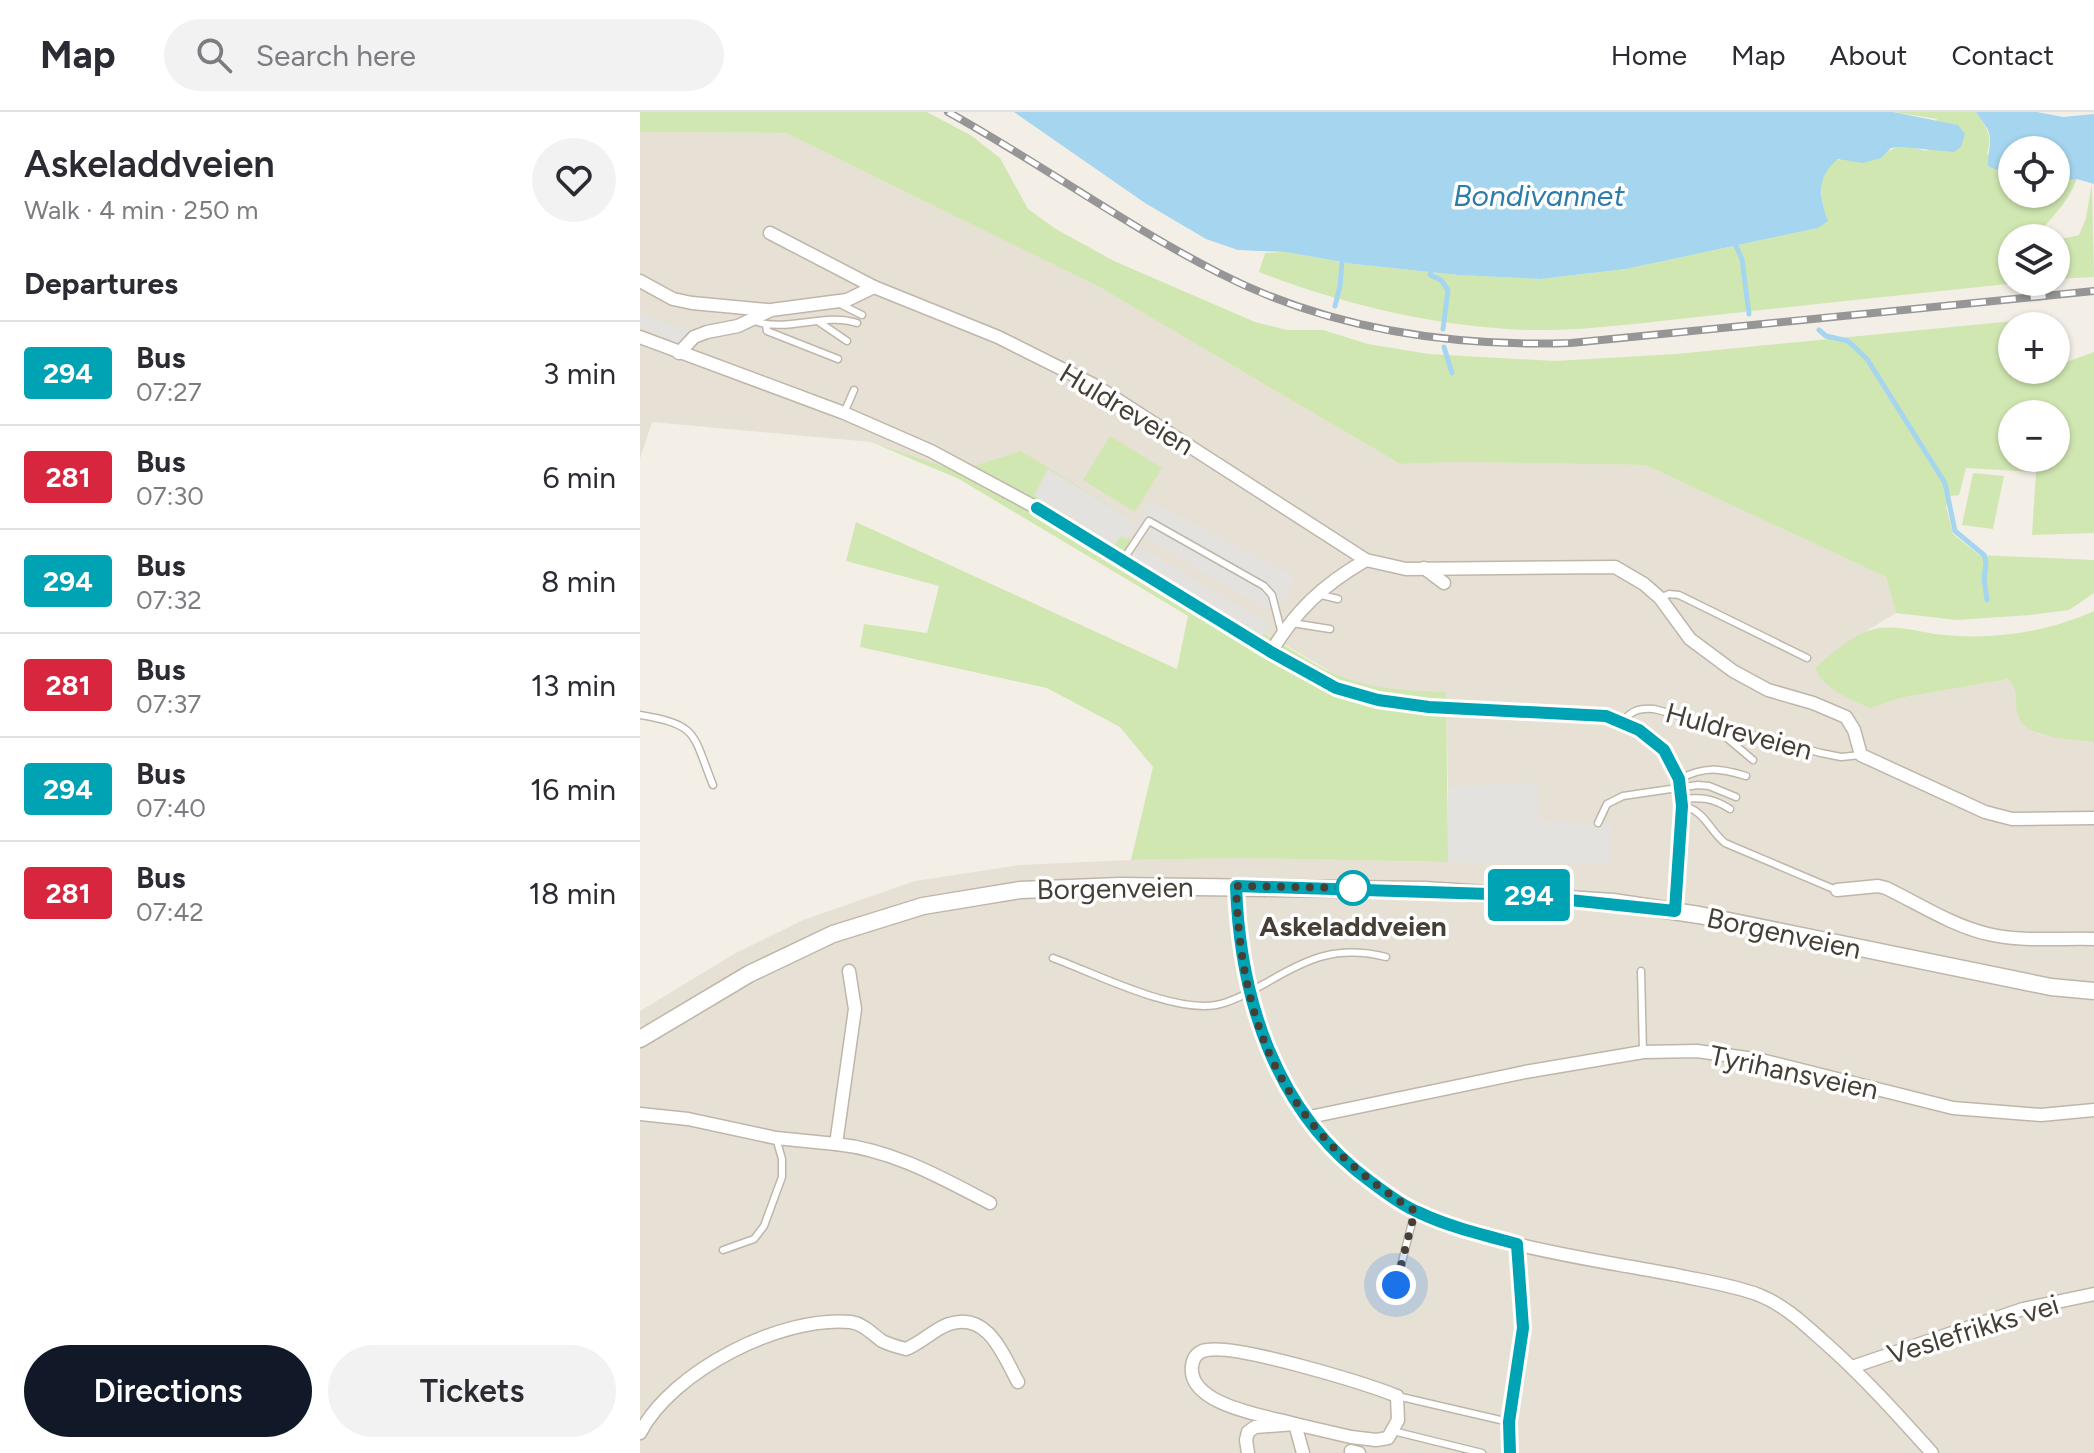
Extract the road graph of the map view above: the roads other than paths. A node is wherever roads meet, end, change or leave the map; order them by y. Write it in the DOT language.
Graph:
graph roads {
  1 [pos="770,233"];
  2 [pos="640,281"];
  3 [pos="874,287"];
  4 [pos="837,302"];
  5 [pos="771,310"];
  6 [pos="862,315"];
  7 [pos="751,320"];
  8 [pos="819,322"];
  9 [pos="857,323"];
  10 [pos="766,325"];
  11 [pos="640,337"];
  12 [pos="847,341"];
  13 [pos="679,353"];
  14 [pos="838,359"];
  15 [pos="854,390"];
  16 [pos="844,413"];
  17 [pos="1123,560"];
  18 [pos="1366,560"];
  19 [pos="1424,568"];
  20 [pos="1444,583"];
  21 [pos="1317,594"];
  22 [pos="1660,598"];
  23 [pos="1338,599"];
  24 [pos="1285,628"];
  25 [pos="1330,629"];
  26 [pos="1271,652"];
  27 [pos="1807,658"];
  28 [pos="640,715"];
  29 [pos="1622,722"];
  30 [pos="1708,722"];
  31 [pos="1861,755"];
  32 [pos="1753,760"];
  33 [pos="1746,776"];
  34 [pos="713,785"];
  35 [pos="1681,793"];
  36 [pos="1736,797"];
  37 [pos="1730,809"];
  38 [pos="2094,818"];
  39 [pos="1598,823"];
  40 [pos="1236,886"];
  41 [pos="1837,890"];
  42 [pos="1675,911"];
  43 [pos="2094,939"];
  44 [pos="1386,957"];
  45 [pos="1053,958"];
  46 [pos="849,971"];
  47 [pos="1641,971"];
  48 [pos="2094,991"];
  49 [pos="1250,992"];
  50 [pos="640,1039"];
  51 [pos="1643,1052"];
  52 [pos="2094,1110"];
  53 [pos="640,1114"];
  54 [pos="1305,1118"];
  55 [pos="776,1138"];
  56 [pos="836,1144"];
  57 [pos="990,1203"];
  58 [pos="1415,1211"];
  59 [pos="1517,1244"];
  60 [pos="723,1250"];
  61 [pos="1396,1285"];
  62 [pos="2094,1294"];
  63 [pos="1852,1367"];
  64 [pos="1018,1382"];
  65 [pos="1397,1396"];
  66 [pos="1509,1422"];
  67 [pos="1295,1424"];
  68 [pos="1393,1431"];
  69 [pos="640,1433"];
  70 [pos="1351,1437"];
  71 [pos="1354,1452"];
  72 [pos="1248,1453"];
  73 [pos="1303,1453"];
  74 [pos="1482,1453"];
  75 [pos="1510,1453"];
  76 [pos="1932,1453"];
  1 -- 3 [label="street, Huldreveien"];
  2 -- 5 [label="street"];
  3 -- 4 [label="street"];
  3 -- 18 [label="street, Huldreveien"];
  4 -- 5 [label="street"];
  4 -- 6 [label="lane"];
  5 -- 7 [label="street"];
  7 -- 10 [label="lane"];
  7 -- 13 [label="street"];
  8 -- 9 [label="lane"];
  8 -- 10 [label="lane"];
  8 -- 12 [label="lane"];
  10 -- 14 [label="lane"];
  11 -- 13 [label="street, Huldreveien"];
  13 -- 16 [label="street, Huldreveien"];
  15 -- 16 [label="lane"];
  16 -- 17 [label="street, Huldreveien"];
  17 -- 24 [label="lane"];
  17 -- 26 [label="street, Huldreveien"];
  18 -- 19 [label="street, Huldreveien"];
  18 -- 21 [label="street"];
  19 -- 20 [label="street"];
  19 -- 22 [label="street, Huldreveien"];
  21 -- 23 [label="lane"];
  21 -- 24 [label="street"];
  22 -- 27 [label="lane, Huldreveien"];
  22 -- 31 [label="street, Huldreveien"];
  24 -- 25 [label="lane"];
  24 -- 26 [label="street"];
  26 -- 29 [label="street, Huldreveien"];
  28 -- 34 [label="lane"];
  29 -- 30 [label="lane, Huldreveien"];
  29 -- 35 [label="street, Huldreveien"];
  30 -- 31 [label="lane, Huldreveien"];
  30 -- 32 [label="lane"];
  31 -- 38 [label="street, Huldreveien"];
  33 -- 35 [label="lane"];
  35 -- 36 [label="lane"];
  35 -- 37 [label="lane"];
  35 -- 39 [label="lane"];
  35 -- 41 [label="lane, Huldreveien"];
  35 -- 42 [label="street"];
  40 -- 42 [label="street, Borgenveien"];
  40 -- 49 [label="street"];
  40 -- 50 [label="street, Borgenveien"];
  41 -- 43 [label="street, Huldreveien"];
  42 -- 48 [label="street, Borgenveien"];
  44 -- 49 [label="lane"];
  45 -- 49 [label="lane"];
  46 -- 56 [label="street"];
  47 -- 51 [label="lane"];
  49 -- 54 [label="street"];
  51 -- 52 [label="street, Tyrihansveien"];
  51 -- 54 [label="street, Tyrihansveien"];
  53 -- 55 [label="street"];
  54 -- 58 [label="street"];
  55 -- 56 [label="street"];
  55 -- 60 [label="lane"];
  56 -- 57 [label="street"];
  58 -- 59 [label="street"];
  58 -- 61 [label="lane"];
  59 -- 63 [label="street"];
  59 -- 66 [label="street"];
  62 -- 63 [label="street, Veslefrikks vei"];
  63 -- 76 [label="street"];
  64 -- 69 [label="street"];
  65 -- 66 [label="lane"];
  65 -- 67 [label="street"];
  65 -- 68 [label="street"];
  66 -- 75 [label="street"];
  67 -- 70 [label="street"];
  67 -- 72 [label="street"];
  67 -- 73 [label="street"];
  68 -- 70 [label="street"];
  68 -- 74 [label="lane"];
  70 -- 71 [label="street"];
}
